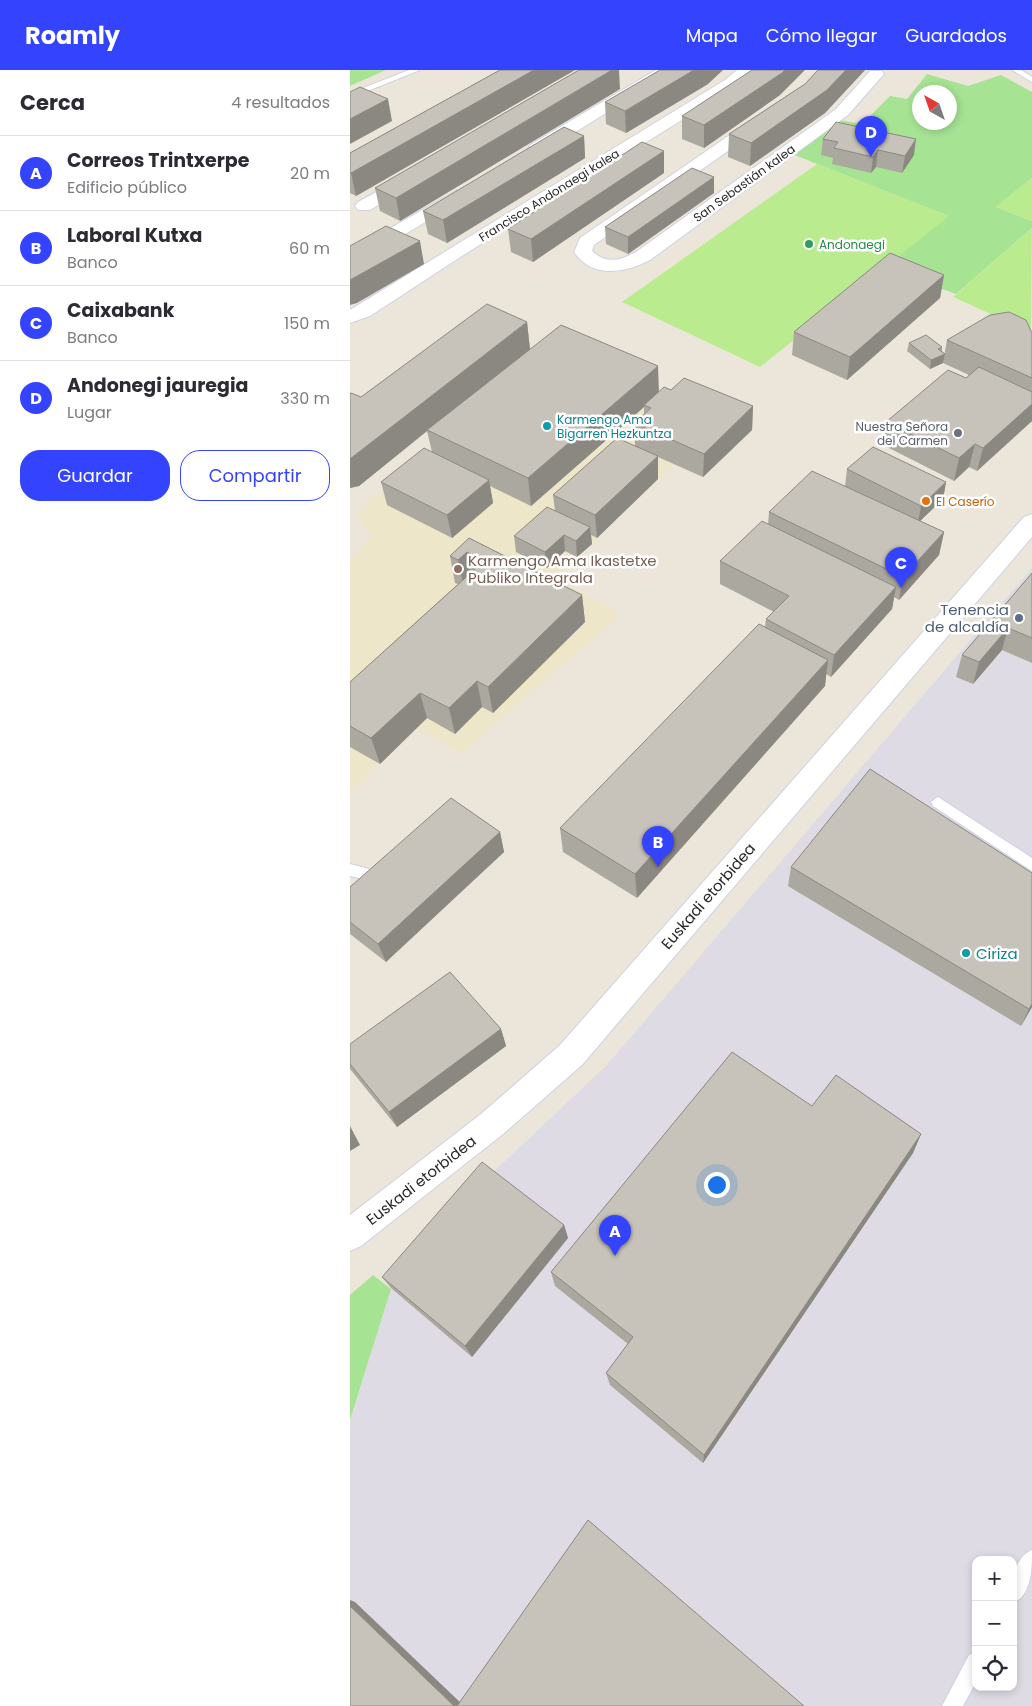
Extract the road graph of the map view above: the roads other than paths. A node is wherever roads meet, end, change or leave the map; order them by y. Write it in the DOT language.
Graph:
graph roads {
  1 [pos="416,70"];
  2 [pos="667,70"];
  3 [pos="746,70"];
  4 [pos="1016,70"];
  5 [pos="876,74"];
  6 [pos="1032,80"];
  7 [pos="350,96"];
  8 [pos="771,114"];
  9 [pos="519,159"];
  10 [pos="423,171"];
  11 [pos="468,189"];
  12 [pos="364,206"];
  13 [pos="350,259"];
  14 [pos="350,317"];
  15 [pos="1032,522"];
  16 [pos="938,802"];
  17 [pos="1032,865"];
  18 [pos="350,870"];
  19 [pos="364,872"];
  20 [pos="350,1235"];
  21 [pos="1032,1559"];
  22 [pos="1017,1587"];
  23 [pos="972,1669"];
  24 [pos="952,1706"];
  1 -- 7 [label="lane"];
  2 -- 9 [label="street"];
  3 -- 14 [label="street, Francisco Andonaegi kalea"];
  4 -- 6 [label="lane"];
  5 -- 8 [label="street, San Sebastián kalea"];
  10 -- 12 [label="street"];
  11 -- 13 [label="street"];
  15 -- 20 [label="street, Euskadi etorbidea"];
  16 -- 17 [label="lane"];
  18 -- 19 [label="lane"];
  21 -- 22 [label="lane"];
  23 -- 24 [label="lane"];
}
